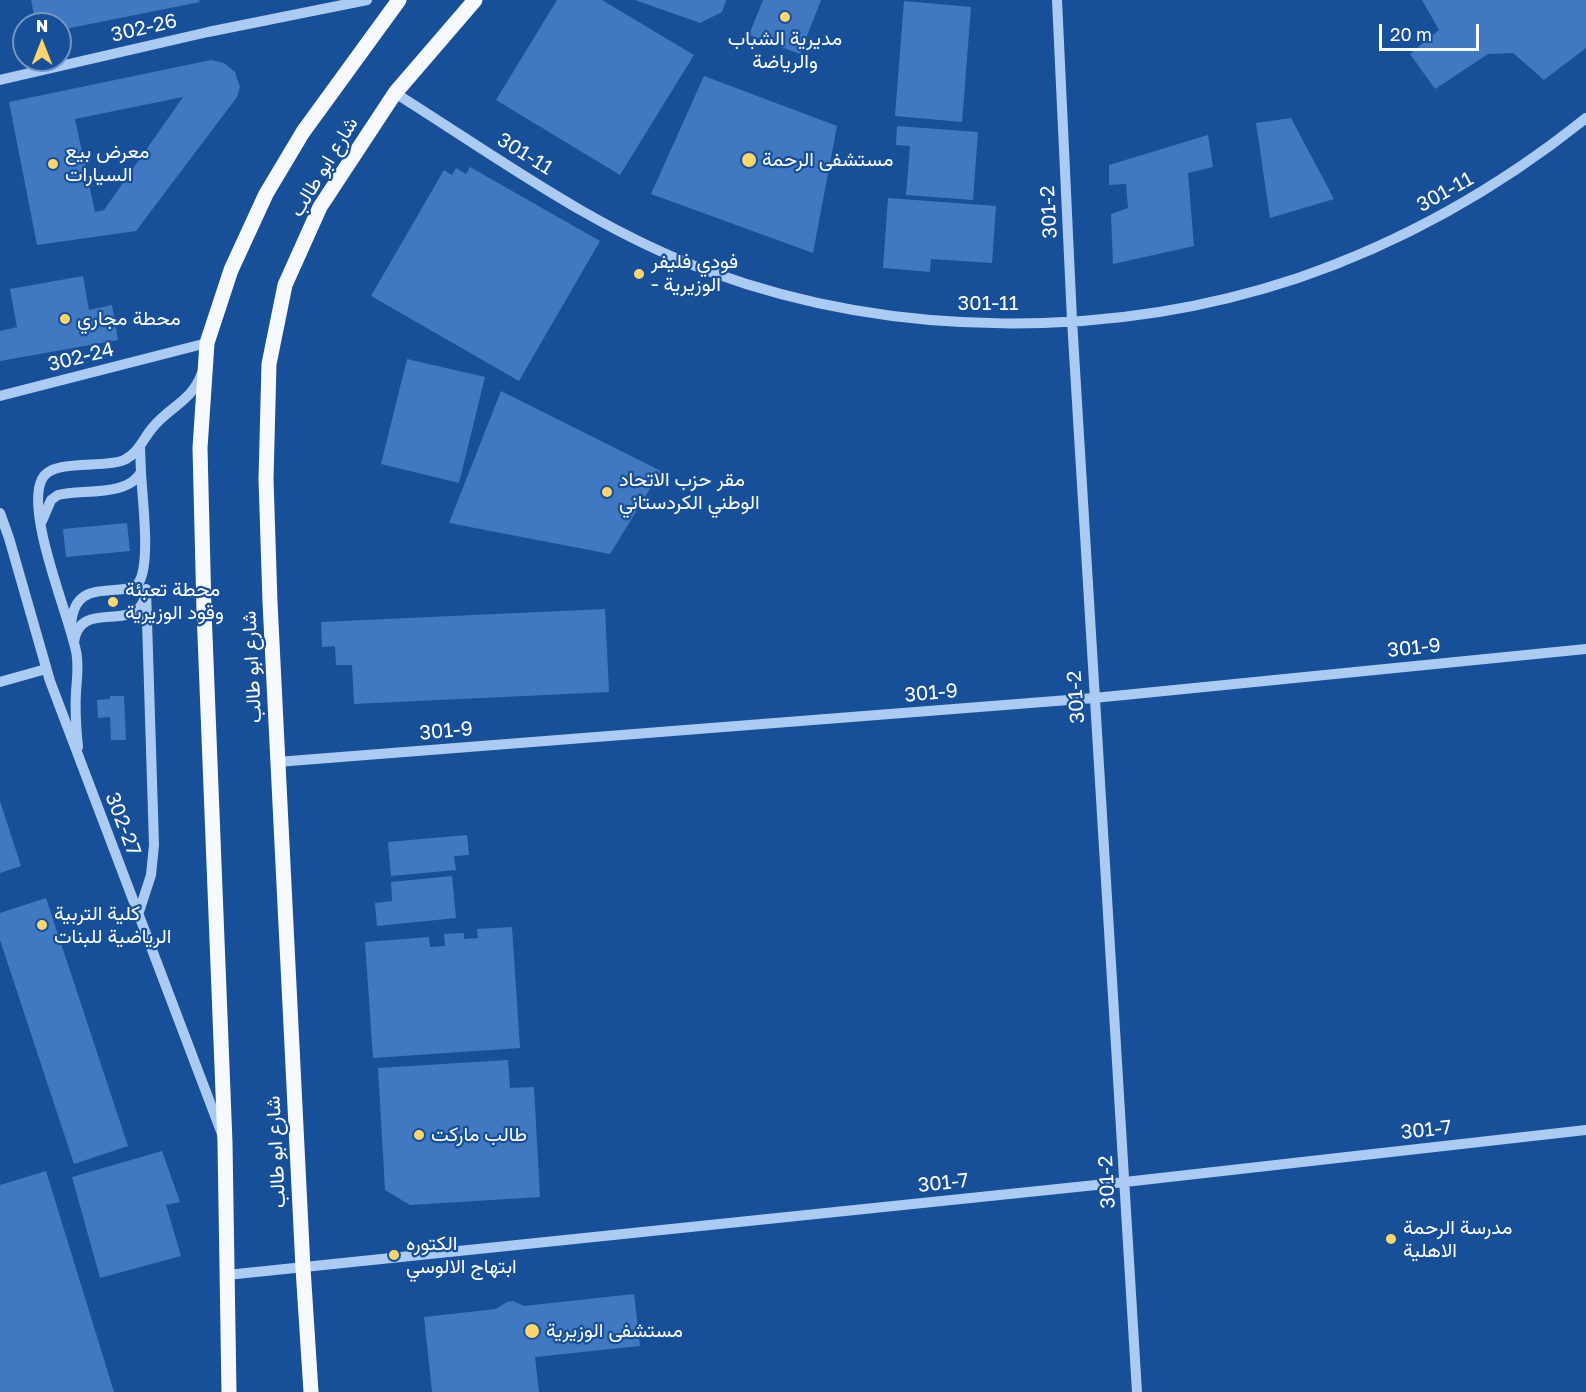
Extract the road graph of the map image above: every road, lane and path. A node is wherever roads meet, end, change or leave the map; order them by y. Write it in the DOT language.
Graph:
graph roads {
  1 [pos="367,0"];
  2 [pos="399,0"];
  3 [pos="475,0"];
  4 [pos="1057,0"];
  5 [pos="0,80"];
  6 [pos="395,93"];
  7 [pos="1586,118"];
  8 [pos="1072,320"];
  9 [pos="207,343"];
  10 [pos="205,364"];
  11 [pos="0,396"];
  12 [pos="140,446"];
  13 [pos="141,472"];
  14 [pos="0,513"];
  15 [pos="41,527"];
  16 [pos="5,539"];
  17 [pos="145,563"];
  18 [pos="146,589"];
  19 [pos="73,639"];
  20 [pos="1586,649"];
  21 [pos="46,669"];
  22 [pos="0,682"];
  23 [pos="1094,698"];
  24 [pos="277,762"];
  25 [pos="81,765"];
  26 [pos="138,915"];
  27 [pos="1586,1130"];
  28 [pos="225,1143"];
  29 [pos="1125,1182"];
  30 [pos="303,1268"];
  31 [pos="227,1275"];
  32 [pos="229,1392"];
  33 [pos="311,1392"];
  34 [pos="1137,1392"];
  1 -- 5 [label="street, 302-26"];
  2 -- 9 [label="main road, شارع ابو طالب"];
  3 -- 6 [label="main road, شارع ابو طالب"];
  4 -- 8 [label="street, 301-2"];
  6 -- 8 [label="street, 301-11"];
  6 -- 24 [label="main road, شارع ابو طالب"];
  7 -- 8 [label="street, 301-11"];
  8 -- 23 [label="street, 301-2"];
  9 -- 10 [label="main road, شارع ابو طالب"];
  9 -- 11 [label="street, 302-24"];
  10 -- 12 [label="street"];
  10 -- 28 [label="main road, شارع ابو طالب"];
  12 -- 13 [label="street"];
  12 -- 15 [label="street"];
  13 -- 15 [label="street"];
  13 -- 17 [label="street"];
  14 -- 16 [label="street, 302-27"];
  15 -- 19 [label="street"];
  16 -- 21 [label="street, 302-27"];
  17 -- 18 [label="street"];
  17 -- 19 [label="street"];
  18 -- 19 [label="street"];
  18 -- 26 [label="street"];
  19 -- 25 [label="street"];
  20 -- 23 [label="street, 301-9"];
  21 -- 22 [label="street"];
  21 -- 25 [label="street, 302-27"];
  23 -- 24 [label="street, 301-9"];
  23 -- 29 [label="street, 301-2"];
  24 -- 30 [label="main road, شارع ابو طالب"];
  25 -- 26 [label="street, 302-27"];
  26 -- 28 [label="street, 302-27"];
  27 -- 29 [label="street, 301-7"];
  28 -- 31 [label="main road, شارع ابو طالب"];
  29 -- 30 [label="street, 301-7"];
  29 -- 34 [label="street, 301-2"];
  30 -- 31 [label="street, 301-7"];
  30 -- 33 [label="main road, شارع ابو طالب"];
  31 -- 32 [label="main road, شارع ابو طالب"];
}
